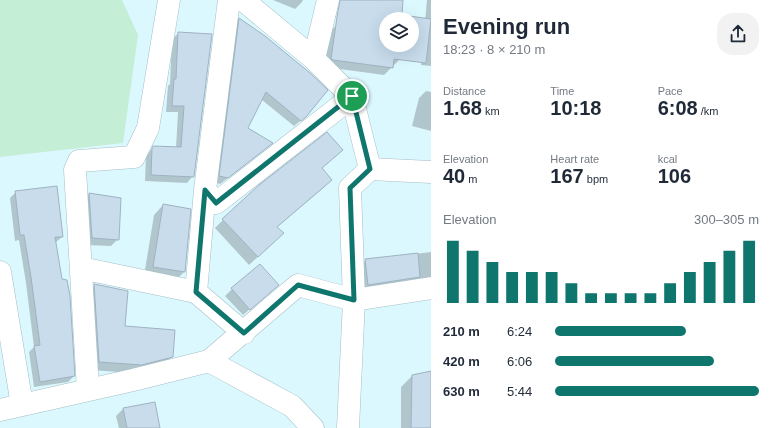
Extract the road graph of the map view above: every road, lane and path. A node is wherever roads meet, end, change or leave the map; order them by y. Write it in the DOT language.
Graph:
graph roads {
  1 [pos="169,0"];
  2 [pos="229,0"];
  3 [pos="243,0"];
  4 [pos="328,0"];
  5 [pos="314,59"];
  6 [pos="352,96"];
  7 [pos="370,169"];
  8 [pos="431,172"];
  9 [pos="205,190"];
  10 [pos="81,268"];
  11 [pos="0,272"];
  12 [pos="0,275"];
  13 [pos="431,288"];
  14 [pos="196,292"];
  15 [pos="354,300"];
  16 [pos="244,333"];
  17 [pos="210,361"];
  18 [pos="88,390"];
  19 [pos="22,405"];
  20 [pos="0,410"];
  21 [pos="314,428"];
  22 [pos="348,428"];
  1 -- 10 [label="street"];
  2 -- 9 [label="street"];
  3 -- 5 [label="street"];
  4 -- 5 [label="street"];
  5 -- 6 [label="street"];
  6 -- 7 [label="street"];
  6 -- 9 [label="street"];
  7 -- 8 [label="street"];
  7 -- 15 [label="street"];
  9 -- 14 [label="street"];
  10 -- 14 [label="street"];
  10 -- 18 [label="street"];
  11 -- 12 [label="street"];
  12 -- 19 [label="street"];
  13 -- 15 [label="street"];
  14 -- 16 [label="street"];
  15 -- 16 [label="street"];
  15 -- 22 [label="street"];
  16 -- 17 [label="street"];
  17 -- 18 [label="street"];
  17 -- 21 [label="street"];
  18 -- 19 [label="street"];
  19 -- 20 [label="street"];
}
